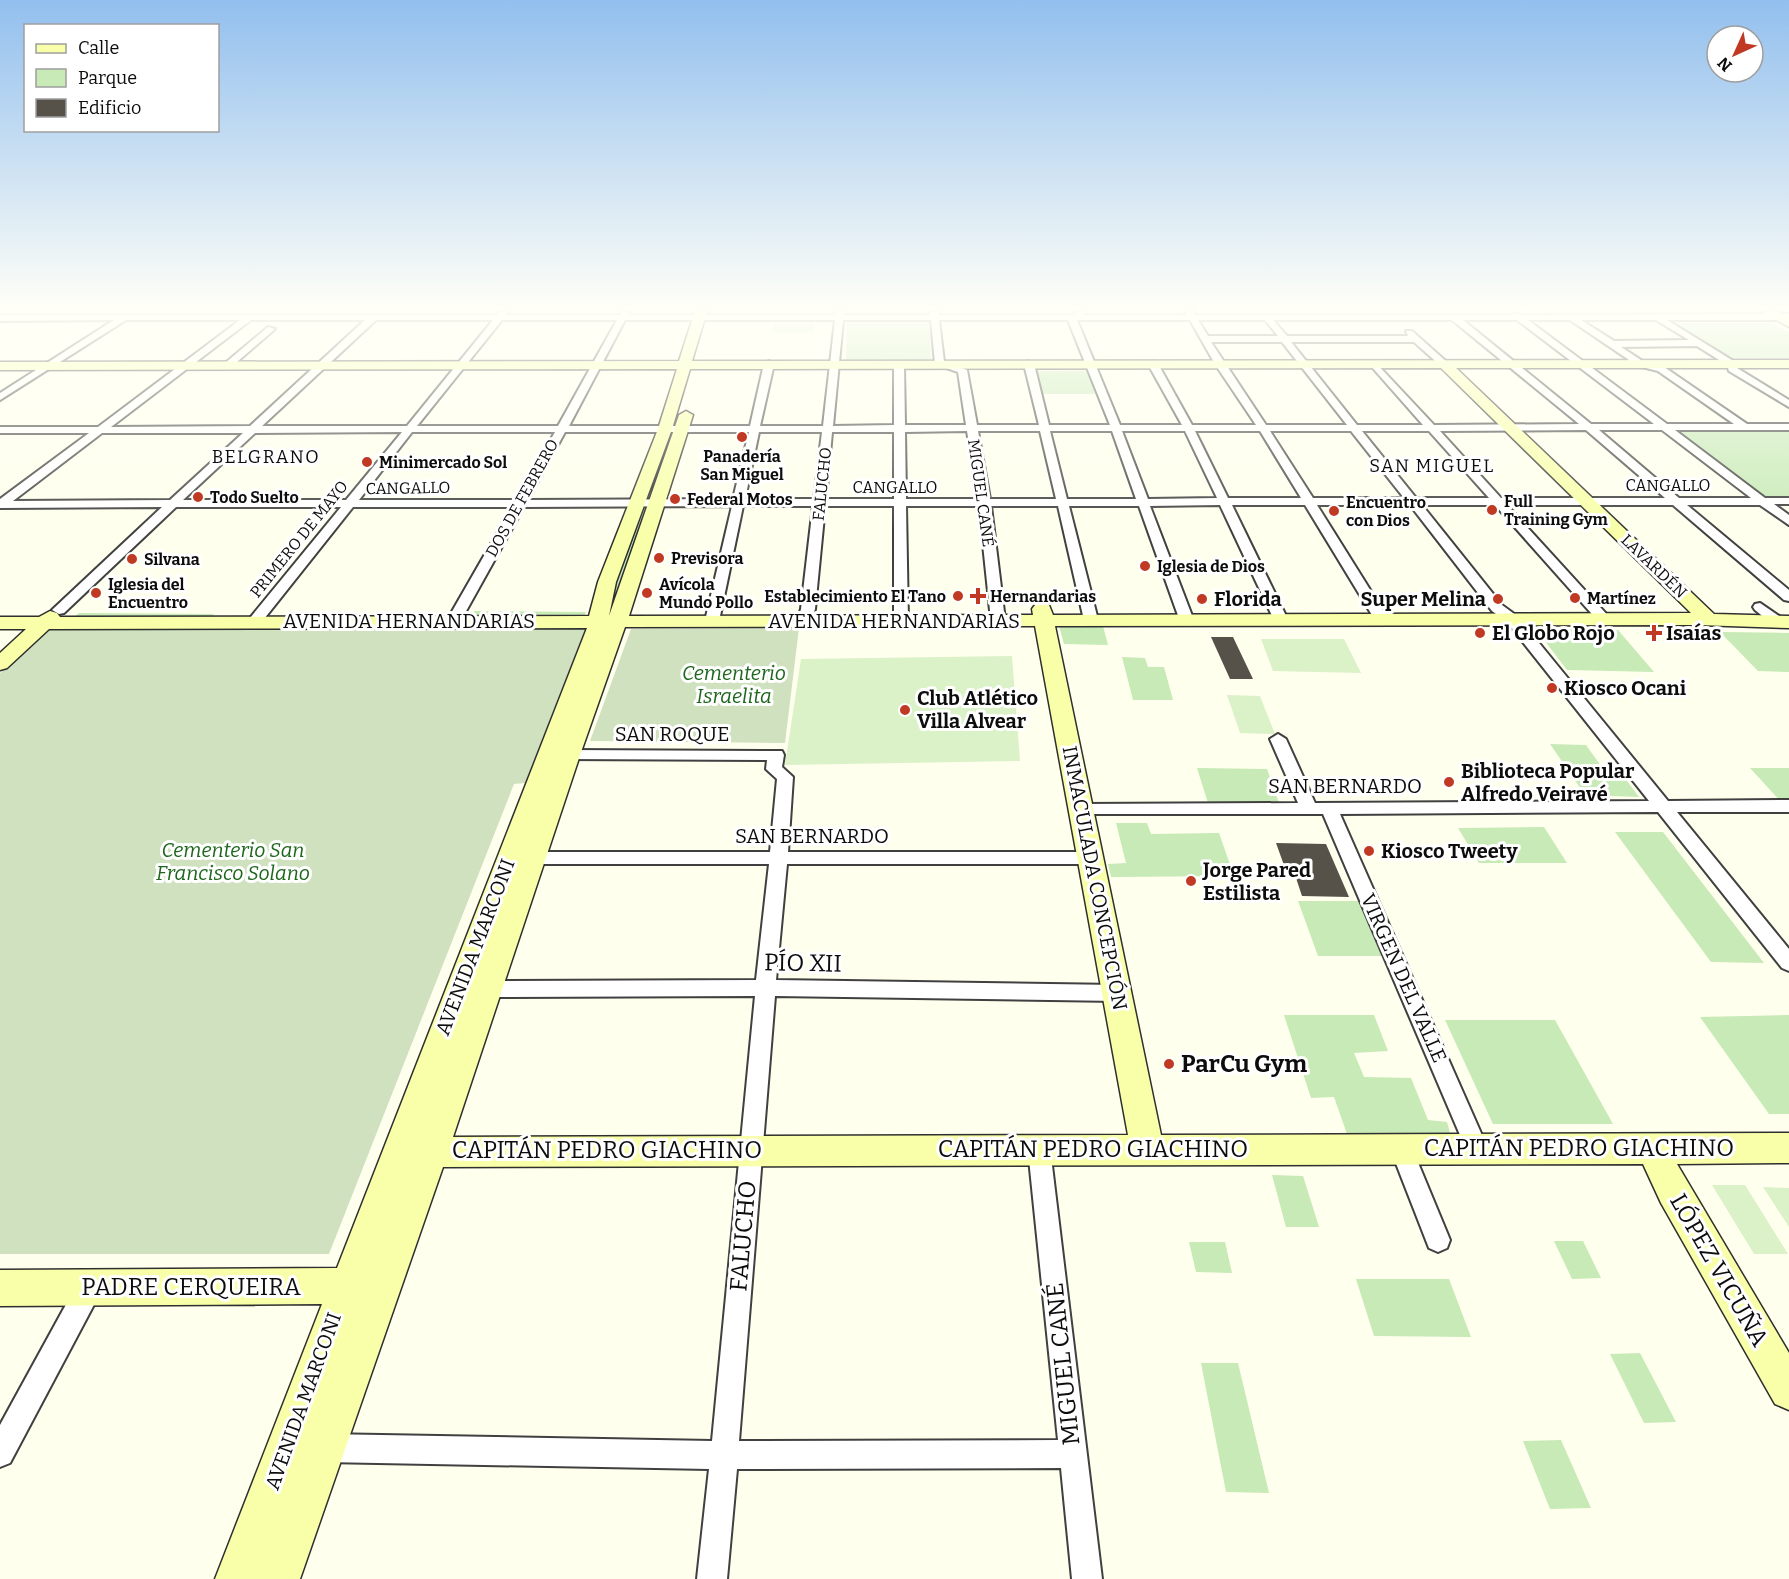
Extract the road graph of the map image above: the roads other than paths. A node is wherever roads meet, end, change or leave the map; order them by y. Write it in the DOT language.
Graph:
graph roads {
  1 [pos="19,385"];
  2 [pos="158,385"];
  3 [pos="301,385"];
  4 [pos="445,385"];
  5 [pos="586,385"];
  6 [pos="685,385"];
  7 [pos="690,385"];
  8 [pos="764,385"];
  9 [pos="833,385"];
  10 [pos="899,385"];
  11 [pos="964,385"];
  12 [pos="1034,385"];
  13 [pos="1098,385"];
  14 [pos="1165,385"];
  15 [pos="1233,385"];
  16 [pos="1321,385"];
  17 [pos="1392,385"];
  18 [pos="1466,385"];
  19 [pos="1538,385"];
  20 [pos="1609,385"];
  21 [pos="1684,385"];
  22 [pos="1760,385"];
  23 [pos="0,397"];
  24 [pos="1789,404"];
  25 [pos="1745,427"];
  26 [pos="1789,427"];
  27 [pos="971,428"];
  28 [pos="1116,428"];
  29 [pos="1431,428"];
  30 [pos="1511,428"];
  31 [pos="1589,428"];
  32 [pos="1666,428"];
  33 [pos="254,429"];
  34 [pos="409,429"];
  35 [pos="560,429"];
  36 [pos="665,429"];
  37 [pos="682,429"];
  38 [pos="755,429"];
  39 [pos="828,429"];
  40 [pos="899,429"];
  41 [pos="1044,429"];
  42 [pos="1189,429"];
  43 [pos="1264,429"];
  44 [pos="1357,429"];
  45 [pos="0,430"];
  46 [pos="99,430"];
  47 [pos="1763,501"];
  48 [pos="1789,501"];
  49 [pos="1142,502"];
  50 [pos="1415,502"];
  51 [pos="1587,502"];
  52 [pos="1677,502"];
  53 [pos="520,503"];
  54 [pos="638,503"];
  55 [pos="658,503"];
  56 [pos="1062,503"];
  57 [pos="1309,503"];
  58 [pos="1500,503"];
  59 [pos="0,504"];
  60 [pos="173,504"];
  61 [pos="738,504"];
  62 [pos="820,504"];
  63 [pos="901,504"];
  64 [pos="985,504"];
  65 [pos="1225,504"];
  66 [pos="349,505"];
  67 [pos="1789,521"];
  68 [pos="1789,597"];
  69 [pos="0,610"];
  70 [pos="1599,613"];
  71 [pos="1702,613"];
  72 [pos="997,614"];
  73 [pos="1043,614"];
  74 [pos="1090,614"];
  75 [pos="1185,614"];
  76 [pos="1278,614"];
  77 [pos="1378,614"];
  78 [pos="1505,614"];
  79 [pos="259,615"];
  80 [pos="609,615"];
  81 [pos="713,615"];
  82 [pos="806,615"];
  83 [pos="902,615"];
  84 [pos="51,616"];
  85 [pos="457,616"];
  86 [pos="1785,617"];
  87 [pos="0,623"];
  88 [pos="0,664"];
  89 [pos="1278,739"];
  90 [pos="776,755"];
  91 [pos="568,756"];
  92 [pos="1663,806"];
  93 [pos="1789,806"];
  94 [pos="1329,808"];
  95 [pos="1309,809"];
  96 [pos="1081,810"];
  97 [pos="533,858"];
  98 [pos="779,858"];
  99 [pos="1091,858"];
  100 [pos="1789,963"];
  101 [pos="765,988"];
  102 [pos="488,989"];
  103 [pos="1118,993"];
  104 [pos="1401,1148"];
  105 [pos="1653,1148"];
  106 [pos="1789,1148"];
  107 [pos="750,1149"];
  108 [pos="1039,1149"];
  109 [pos="1147,1149"];
  110 [pos="1477,1149"];
  111 [pos="432,1150"];
  112 [pos="397,1152"];
  113 [pos="1438,1240"];
  114 [pos="364,1286"];
  115 [pos="0,1288"];
  116 [pos="89,1288"];
  117 [pos="1789,1390"];
  118 [pos="324,1448"];
  119 [pos="0,1453"];
  120 [pos="1073,1454"];
  121 [pos="726,1455"];
  122 [pos="237,1579"];
  123 [pos="279,1579"];
  124 [pos="712,1579"];
  125 [pos="1087,1579"];
  1 -- 23 [label="street"];
  2 -- 46 [label="street"];
  3 -- 33 [label="street"];
  4 -- 34 [label="street, PRIMERO DE MAYO"];
  5 -- 35 [label="street, DOS DE FEBRERO"];
  6 -- 36 [label="main road, AVENIDA MARCONI"];
  7 -- 37 [label="main road, AVENIDA MARCONI"];
  8 -- 38 [label="street"];
  9 -- 39 [label="street, FALUCHO"];
  10 -- 40 [label="street"];
  11 -- 27 [label="street, MIGUEL CANÉ"];
  12 -- 41 [label="street"];
  13 -- 28 [label="street"];
  14 -- 42 [label="street"];
  15 -- 43 [label="street"];
  16 -- 44 [label="street"];
  17 -- 29 [label="street"];
  18 -- 30 [label="main road, LAVARDÉN"];
  19 -- 31 [label="street"];
  20 -- 32 [label="street"];
  21 -- 25 [label="street"];
  22 -- 24 [label="street"];
  25 -- 26 [label="street"];
  25 -- 32 [label="street"];
  27 -- 40 [label="street"];
  27 -- 41 [label="street"];
  27 -- 64 [label="street, MIGUEL CANÉ"];
  28 -- 41 [label="street"];
  28 -- 42 [label="street"];
  28 -- 49 [label="street"];
  29 -- 30 [label="street"];
  29 -- 44 [label="street"];
  29 -- 58 [label="street"];
  30 -- 31 [label="street"];
  30 -- 51 [label="main road, LAVARDÉN"];
  31 -- 32 [label="street"];
  31 -- 52 [label="street"];
  32 -- 47 [label="street"];
  33 -- 34 [label="street"];
  33 -- 46 [label="street"];
  33 -- 60 [label="street"];
  34 -- 35 [label="street"];
  34 -- 66 [label="street, PRIMERO DE MAYO"];
  35 -- 36 [label="street"];
  35 -- 53 [label="street, DOS DE FEBRERO"];
  36 -- 37 [label="street"];
  36 -- 54 [label="main road, AVENIDA MARCONI"];
  37 -- 38 [label="street"];
  37 -- 55 [label="main road, AVENIDA MARCONI"];
  38 -- 39 [label="street"];
  38 -- 61 [label="street"];
  39 -- 40 [label="street"];
  39 -- 62 [label="street, FALUCHO"];
  40 -- 63 [label="street"];
  41 -- 56 [label="street"];
  42 -- 43 [label="street"];
  42 -- 65 [label="street"];
  43 -- 44 [label="street"];
  43 -- 57 [label="street"];
  44 -- 50 [label="street"];
  45 -- 46 [label="street"];
  46 -- 59 [label="street"];
  47 -- 48 [label="street, CANGALLO"];
  47 -- 52 [label="street, CANGALLO"];
  47 -- 67 [label="street"];
  49 -- 56 [label="street, CANGALLO"];
  49 -- 65 [label="street, CANGALLO"];
  49 -- 75 [label="street"];
  50 -- 57 [label="street, CANGALLO"];
  50 -- 58 [label="street, CANGALLO"];
  50 -- 78 [label="street"];
  51 -- 52 [label="street, CANGALLO"];
  51 -- 58 [label="street, CANGALLO"];
  51 -- 71 [label="main road, LAVARDÉN"];
  52 -- 68 [label="street"];
  53 -- 54 [label="street, CANGALLO"];
  53 -- 66 [label="street, CANGALLO"];
  53 -- 85 [label="street, DOS DE FEBRERO"];
  54 -- 55 [label="street, CANGALLO"];
  54 -- 80 [label="main road, AVENIDA MARCONI"];
  55 -- 61 [label="street, CANGALLO"];
  55 -- 80 [label="main road, AVENIDA MARCONI"];
  56 -- 64 [label="street, CANGALLO"];
  56 -- 74 [label="street"];
  57 -- 65 [label="street, CANGALLO"];
  57 -- 77 [label="street"];
  58 -- 70 [label="street"];
  59 -- 60 [label="street, CANGALLO"];
  60 -- 66 [label="street, CANGALLO"];
  60 -- 84 [label="street"];
  61 -- 62 [label="street, CANGALLO"];
  61 -- 81 [label="street"];
  62 -- 63 [label="street, CANGALLO"];
  62 -- 82 [label="street, FALUCHO"];
  63 -- 64 [label="street, CANGALLO"];
  63 -- 83 [label="street"];
  64 -- 72 [label="street, MIGUEL CANÉ"];
  65 -- 76 [label="street"];
  66 -- 79 [label="street, PRIMERO DE MAYO"];
  69 -- 84 [label="main road, AVENIDA HERNANDARIAS"];
  70 -- 71 [label="main road, AVENIDA HERNANDARIAS"];
  70 -- 78 [label="main road, AVENIDA HERNANDARIAS"];
  71 -- 86 [label="main road, AVENIDA HERNANDARIAS"];
  71 -- 86 [label="main road, AVENIDA HERNANDARIAS"];
  72 -- 73 [label="main road, AVENIDA HERNANDARIAS"];
  72 -- 83 [label="main road, AVENIDA HERNANDARIAS"];
  73 -- 74 [label="main road, AVENIDA HERNANDARIAS"];
  73 -- 96 [label="main road, INMACULADA CONCEPCIÓN"];
  74 -- 75 [label="main road, AVENIDA HERNANDARIAS"];
  75 -- 76 [label="main road, AVENIDA HERNANDARIAS"];
  76 -- 77 [label="main road, AVENIDA HERNANDARIAS"];
  77 -- 78 [label="main road, AVENIDA HERNANDARIAS"];
  78 -- 92 [label="street"];
  79 -- 84 [label="main road, AVENIDA HERNANDARIAS"];
  79 -- 85 [label="main road, AVENIDA HERNANDARIAS"];
  80 -- 81 [label="main road, AVENIDA HERNANDARIAS"];
  80 -- 85 [label="main road, AVENIDA HERNANDARIAS"];
  80 -- 91 [label="main road, AVENIDA MARCONI"];
  80 -- 112 [label="main road, AVENIDA MARCONI"];
  81 -- 82 [label="main road, AVENIDA HERNANDARIAS"];
  82 -- 83 [label="main road, AVENIDA HERNANDARIAS"];
  84 -- 87 [label="main road, AVENIDA HERNANDARIAS"];
  84 -- 88 [label="main road"];
  89 -- 95 [label="street"];
  90 -- 91 [label="street, SAN ROQUE"];
  90 -- 98 [label="street, FALUCHO"];
  91 -- 97 [label="main road, AVENIDA MARCONI"];
  92 -- 93 [label="street, SAN BERNARDO"];
  92 -- 94 [label="street, SAN BERNARDO"];
  92 -- 100 [label="street"];
  94 -- 95 [label="street, SAN BERNARDO"];
  94 -- 110 [label="street, VIRGEN DEL VALLE"];
  95 -- 96 [label="street, SAN BERNARDO"];
  96 -- 99 [label="main road, INMACULADA CONCEPCIÓN"];
  97 -- 98 [label="street, SAN BERNARDO"];
  97 -- 102 [label="main road, AVENIDA MARCONI"];
  98 -- 99 [label="street, SAN BERNARDO"];
  98 -- 101 [label="street, FALUCHO"];
  99 -- 103 [label="main road, INMACULADA CONCEPCIÓN"];
  101 -- 102 [label="street, PÍO XII"];
  101 -- 103 [label="street, PÍO XII"];
  101 -- 107 [label="street, FALUCHO"];
  102 -- 111 [label="main road, AVENIDA MARCONI"];
  103 -- 109 [label="main road, INMACULADA CONCEPCIÓN"];
  104 -- 109 [label="main road, CAPITÁN PEDRO GIACHINO"];
  104 -- 110 [label="main road, CAPITÁN PEDRO GIACHINO"];
  104 -- 113 [label="street"];
  105 -- 106 [label="main road, CAPITÁN PEDRO GIACHINO"];
  105 -- 110 [label="main road, CAPITÁN PEDRO GIACHINO"];
  105 -- 117 [label="main road, LÓPEZ VICUÑA"];
  107 -- 108 [label="main road, CAPITÁN PEDRO GIACHINO"];
  107 -- 111 [label="main road, CAPITÁN PEDRO GIACHINO"];
  107 -- 121 [label="street, FALUCHO"];
  108 -- 109 [label="main road, CAPITÁN PEDRO GIACHINO"];
  108 -- 120 [label="street, MIGUEL CANÉ"];
  111 -- 112 [label="main road, CAPITÁN PEDRO GIACHINO"];
  111 -- 114 [label="main road, AVENIDA MARCONI"];
  112 -- 114 [label="main road, AVENIDA MARCONI"];
  114 -- 116 [label="main road, PADRE CERQUEIRA"];
  114 -- 118 [label="main road, AVENIDA MARCONI"];
  114 -- 122 [label="main road, AVENIDA MARCONI"];
  115 -- 116 [label="main road, PADRE CERQUEIRA"];
  116 -- 119 [label="street"];
  118 -- 121 [label="street"];
  118 -- 123 [label="main road, AVENIDA MARCONI"];
  120 -- 121 [label="street"];
  120 -- 125 [label="street, MIGUEL CANÉ"];
  121 -- 124 [label="street, FALUCHO"];
}
